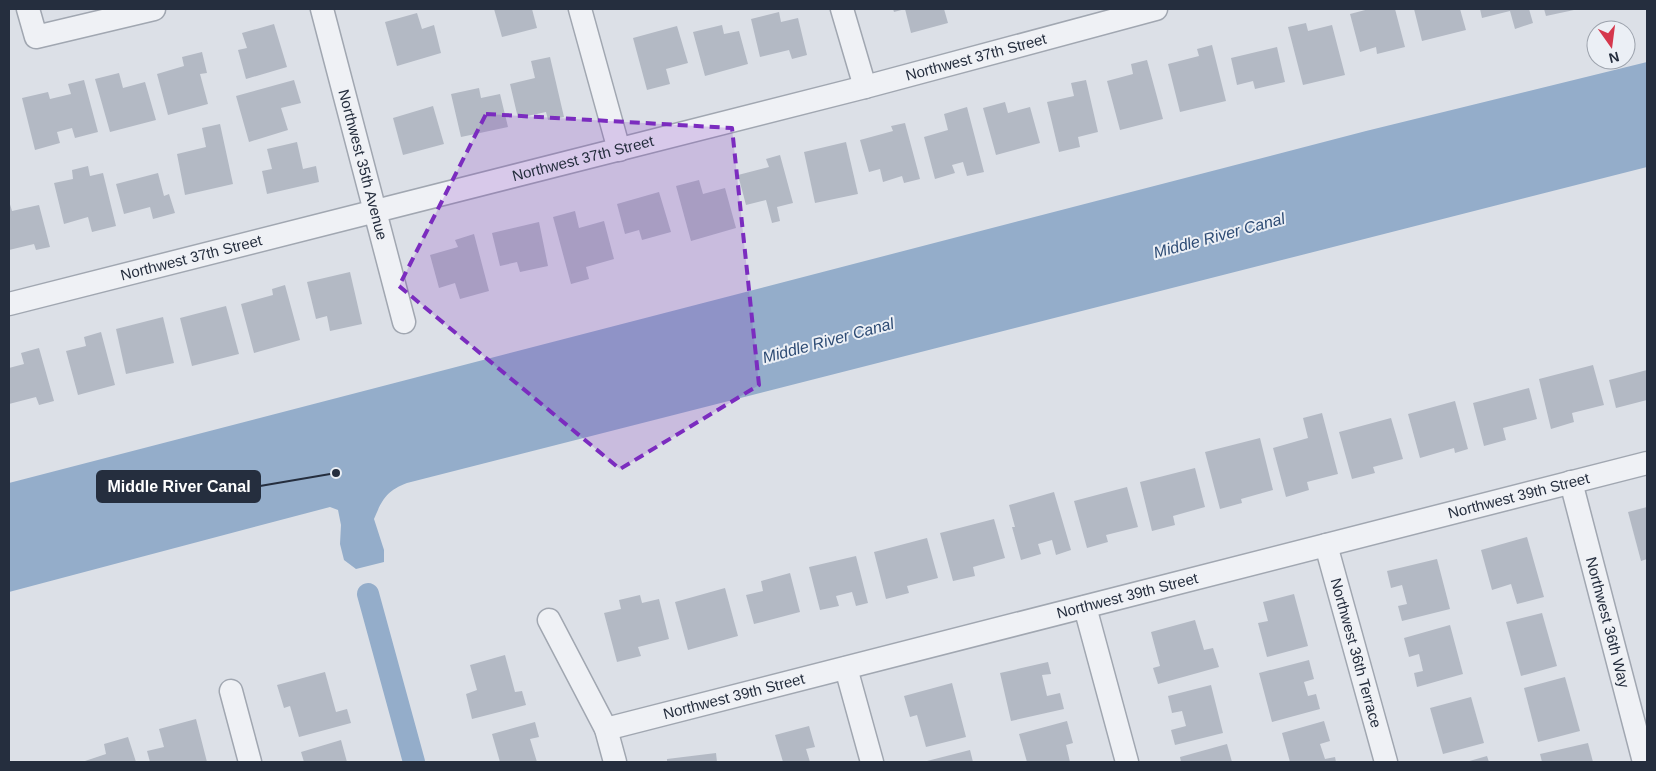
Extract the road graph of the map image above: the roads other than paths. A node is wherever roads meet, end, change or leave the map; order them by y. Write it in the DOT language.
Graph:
graph roads {
  1 [pos="28,9"];
  2 [pos="154,9"];
  3 [pos="322,9"];
  4 [pos="580,9"];
  5 [pos="842,9"];
  6 [pos="1156,9"];
  7 [pos="866,87"];
  8 [pos="618,150"];
  9 [pos="376,211"];
  10 [pos="9,304"];
  11 [pos="404,322"];
  12 [pos="1647,463"];
  13 [pos="1571,482"];
  14 [pos="1326,545"];
  15 [pos="1085,607"];
  16 [pos="549,620"];
  17 [pos="846,668"];
  18 [pos="231,691"];
  19 [pos="606,729"];
  20 [pos="250,762"];
  21 [pos="615,762"];
  22 [pos="872,762"];
  23 [pos="1127,762"];
  24 [pos="1386,762"];
  25 [pos="1644,762"];
  1 -- 2 [label="street"];
  3 -- 9 [label="street, Northwest 35th Avenue"];
  4 -- 8 [label="street"];
  5 -- 7 [label="street"];
  6 -- 7 [label="street, Northwest 37th Street"];
  7 -- 8 [label="street, Northwest 37th Street"];
  8 -- 9 [label="street, Northwest 37th Street"];
  9 -- 10 [label="street, Northwest 37th Street"];
  9 -- 11 [label="street, Northwest 35th Avenue"];
  12 -- 13 [label="street, Northwest 39th Street"];
  13 -- 14 [label="street, Northwest 39th Street"];
  13 -- 25 [label="street, Northwest 36th Way"];
  14 -- 15 [label="street, Northwest 39th Street"];
  14 -- 24 [label="street, Northwest 36th Terrace"];
  15 -- 17 [label="street, Northwest 39th Street"];
  15 -- 23 [label="street"];
  16 -- 19 [label="street"];
  17 -- 19 [label="street, Northwest 39th Street"];
  17 -- 22 [label="street"];
  18 -- 20 [label="street"];
  19 -- 21 [label="street"];
}
